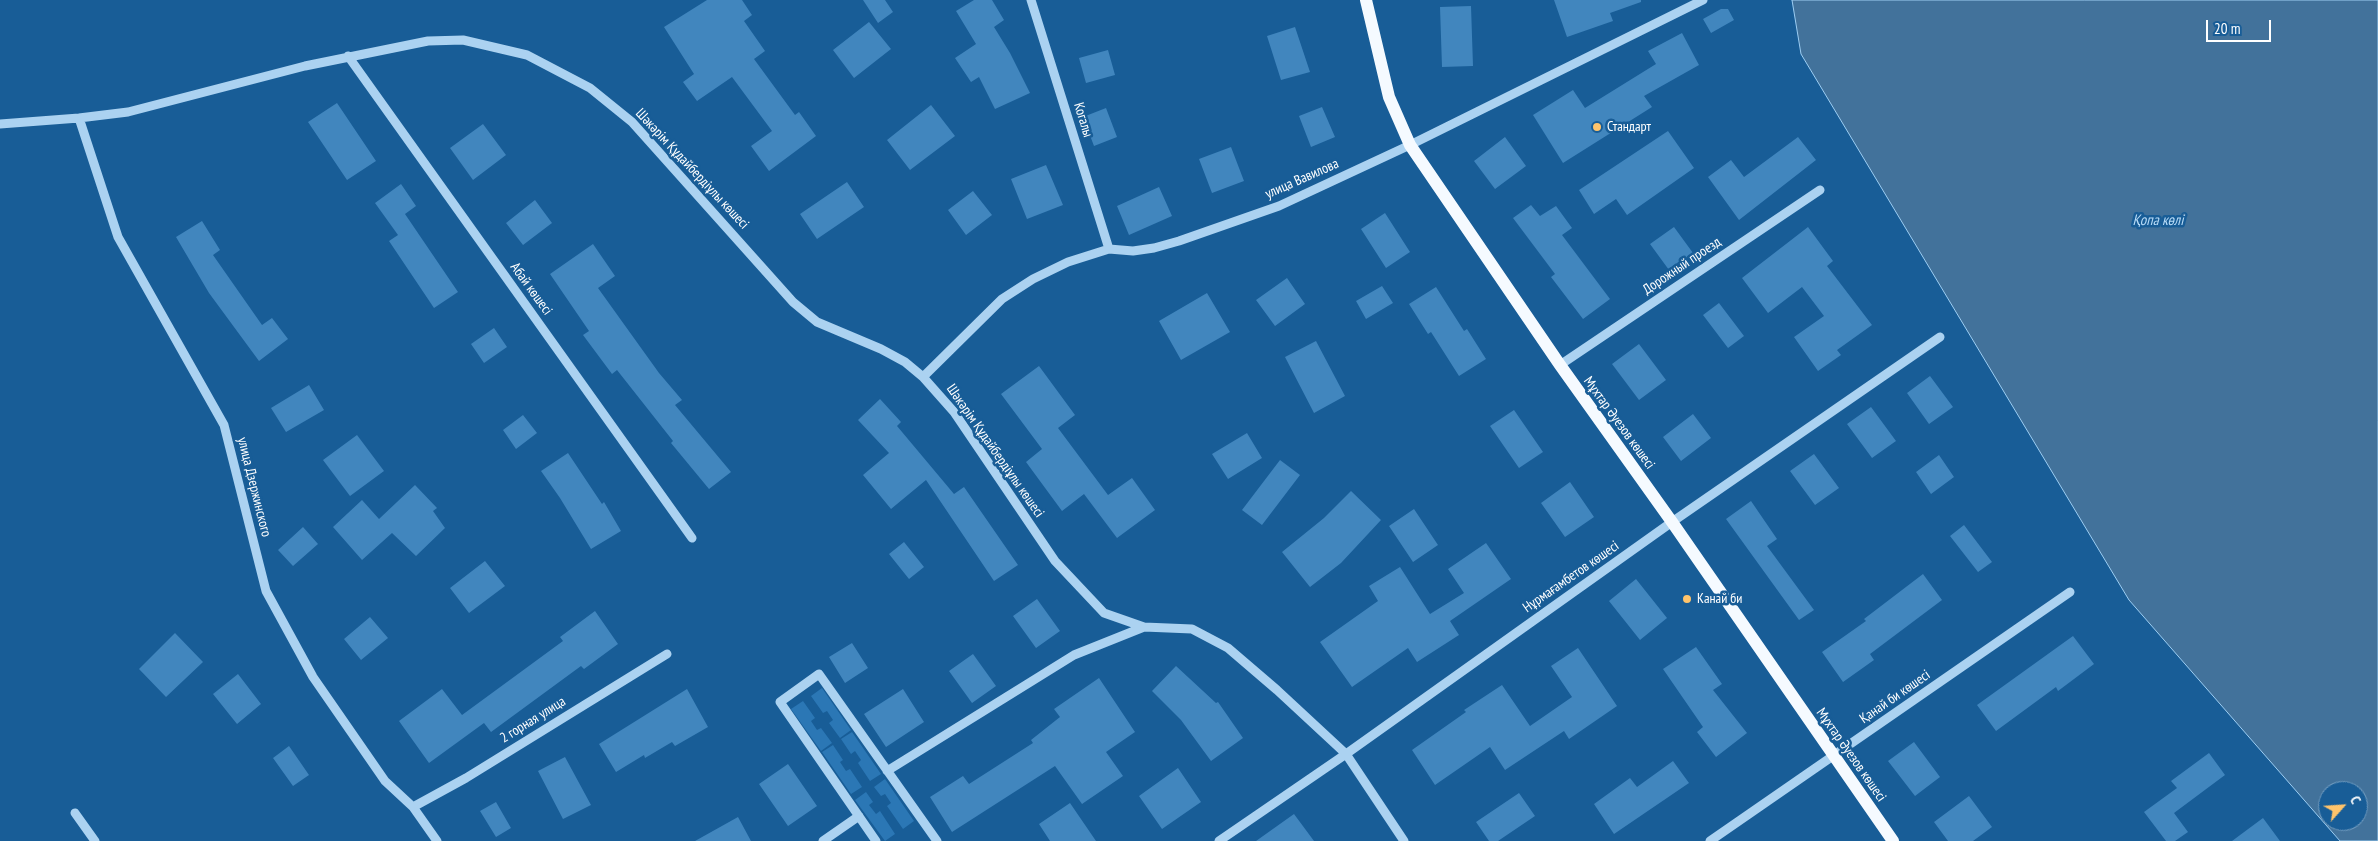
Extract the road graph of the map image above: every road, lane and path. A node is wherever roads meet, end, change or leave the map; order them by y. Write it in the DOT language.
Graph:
graph roads {
  1 [pos="1031,0"];
  2 [pos="1366,0"];
  3 [pos="1703,0"];
  4 [pos="348,56"];
  5 [pos="79,118"];
  6 [pos="0,124"];
  7 [pos="1410,145"];
  8 [pos="1820,190"];
  9 [pos="1109,249"];
  10 [pos="1940,337"];
  11 [pos="1560,365"];
  12 [pos="923,377"];
  13 [pos="1672,522"];
  14 [pos="692,538"];
  15 [pos="2070,592"];
  16 [pos="1144,627"];
  17 [pos="666,654"];
  18 [pos="1346,754"];
  19 [pos="1834,757"];
  20 [pos="888,771"];
  21 [pos="413,807"];
  22 [pos="75,812"];
  23 [pos="859,816"];
  24 [pos="95,841"];
  25 [pos="436,841"];
  26 [pos="823,841"];
  27 [pos="876,841"];
  28 [pos="937,841"];
  29 [pos="1219,841"];
  30 [pos="1404,841"];
  31 [pos="1710,841"];
  32 [pos="1893,841"];
  1 -- 9 [label="street, Когалы"];
  2 -- 7 [label="main road, Мұхтар Әуезов көшесі"];
  3 -- 7 [label="street, улица Вавилова"];
  4 -- 5 [label="street, Шәкәрім Құдайбердіұлы көшесі"];
  4 -- 12 [label="street, Шәкәрім Құдайбердіұлы көшесі"];
  4 -- 14 [label="street, Абай көшесі"];
  5 -- 6 [label="street, Шәкәрім Құдайбердіұлы көшесі"];
  5 -- 21 [label="street, улица Дзержинского"];
  7 -- 9 [label="street, улица Вавилова"];
  7 -- 11 [label="main road, Мұхтар Әуезов көшесі"];
  8 -- 11 [label="street, Дорожный проезд"];
  9 -- 12 [label="street, улица Вавилова"];
  10 -- 13 [label="street, Нұрмағамбетов көшесі"];
  11 -- 13 [label="main road, Мұхтар Әуезов көшесі"];
  12 -- 16 [label="street, Шәкәрім Құдайбердіұлы көшесі"];
  13 -- 18 [label="street, Нұрмағамбетов көшесі"];
  13 -- 19 [label="main road, Мұхтар Әуезов көшесі"];
  15 -- 19 [label="street, Қанай би көшесі"];
  16 -- 18 [label="street, Шәкәрім Құдайбердіұлы көшесі"];
  16 -- 20 [label="street"];
  17 -- 21 [label="street, 2 горная улица"];
  18 -- 29 [label="street, Нұрмағамбетов көшесі"];
  18 -- 30 [label="street, Шәкәрім Құдайбердіұлы көшесі"];
  19 -- 31 [label="street, Қанай би көшесі"];
  19 -- 32 [label="main road, Мұхтар Әуезов көшесі"];
  20 -- 23 [label="street"];
  20 -- 28 [label="street"];
  21 -- 25 [label="street, улица Дзержинского"];
  22 -- 24 [label="street"];
  23 -- 26 [label="street"];
  23 -- 27 [label="street"];
}
